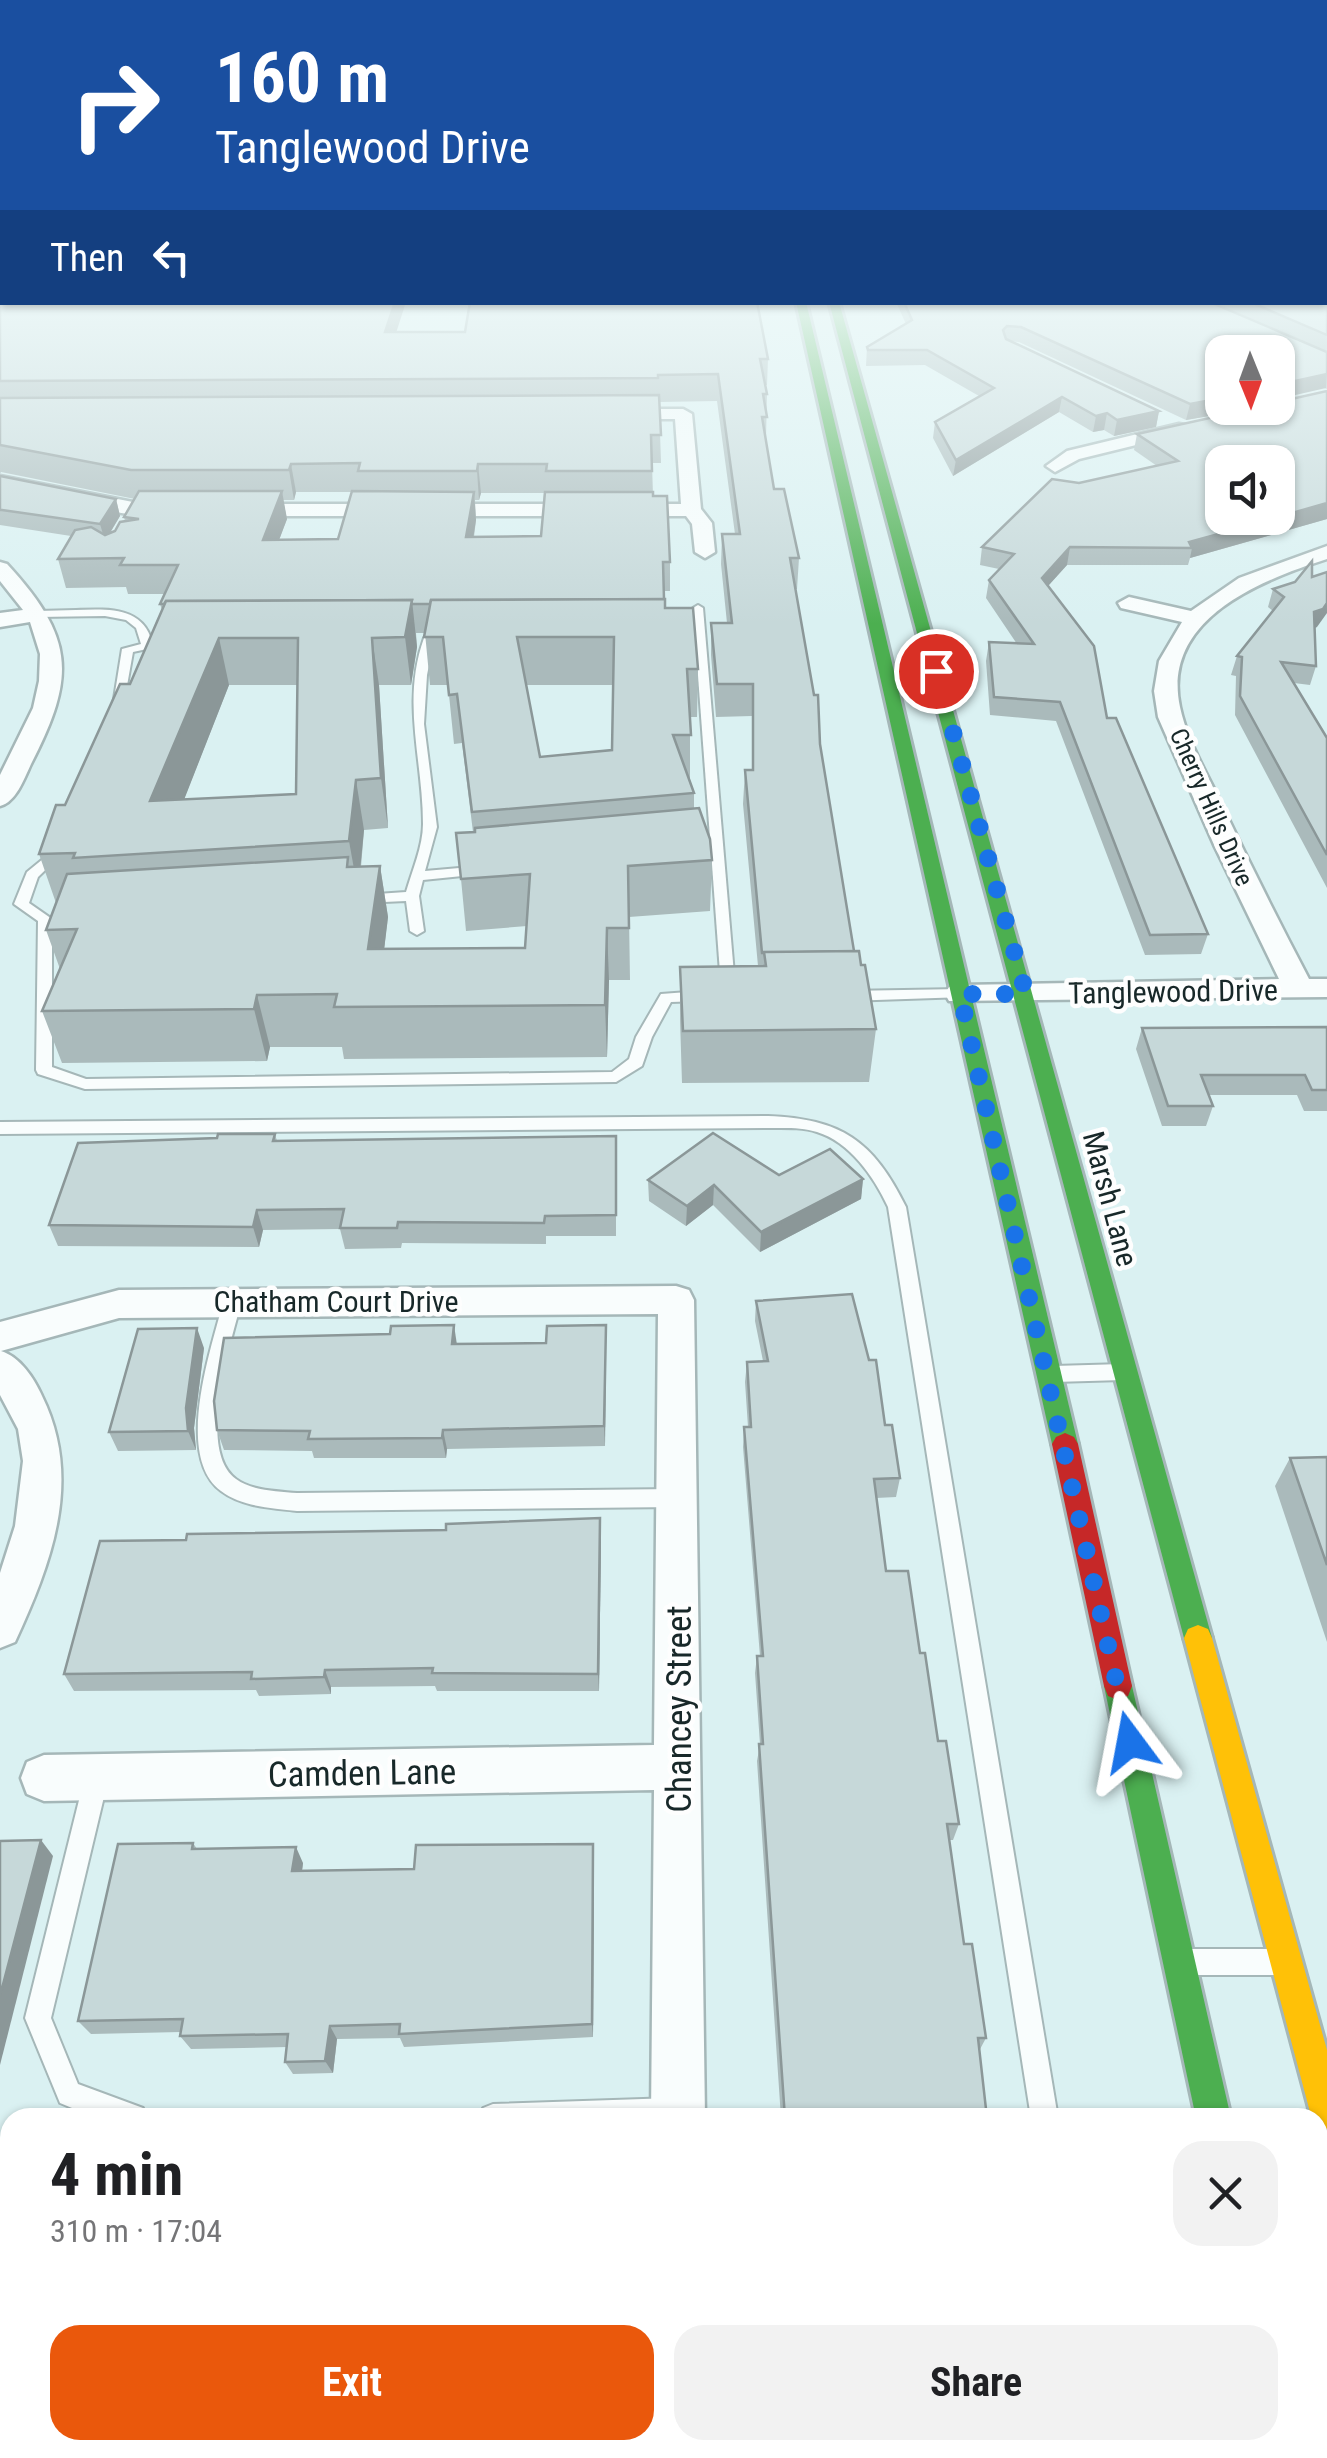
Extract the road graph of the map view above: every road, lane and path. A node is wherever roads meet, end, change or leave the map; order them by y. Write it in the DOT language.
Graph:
graph roads {
  1 [pos="822,395"];
  2 [pos="860,395"];
  3 [pos="1149,412"];
  4 [pos="596,414"];
  5 [pos="1055,466"];
  6 [pos="0,482"];
  7 [pos="323,510"];
  8 [pos="512,510"];
  9 [pos="691,510"];
  10 [pos="314,536"];
  11 [pos="508,538"];
  12 [pos="704,552"];
  13 [pos="1327,552"];
  14 [pos="0,568"];
  15 [pos="1130,604"];
  16 [pos="698,608"];
  17 [pos="38,614"];
  18 [pos="1195,619"];
  19 [pos="0,620"];
  20 [pos="680,639"];
  21 [pos="700,639"];
  22 [pos="409,640"];
  23 [pos="428,640"];
  24 [pos="448,640"];
  25 [pos="178,641"];
  26 [pos="147,646"];
  27 [pos="115,727"];
  28 [pos="0,798"];
  29 [pos="64,837"];
  30 [pos="717,848"];
  31 [pos="697,850"];
  32 [pos="498,869"];
  33 [pos="418,876"];
  34 [pos="412,896"];
  35 [pos="354,900"];
  36 [pos="64,918"];
  37 [pos="44,919"];
  38 [pos="417,931"];
  39 [pos="1314,989"];
  40 [pos="960,994"];
  41 [pos="1026,994"];
  42 [pos="728,996"];
  43 [pos="748,996"];
  44 [pos="824,996"];
  45 [pos="0,1128"];
  46 [pos="676,1300"];
  47 [pos="232,1303"];
  48 [pos="0,1337"];
  49 [pos="0,1366"];
  50 [pos="1124,1372"];
  51 [pos="1049,1374"];
  52 [pos="677,1498"];
  53 [pos="0,1628"];
  54 [pos="680,1767"];
  55 [pos="44,1778"];
  56 [pos="97,1778"];
  57 [pos="1180,1962"];
  58 [pos="1286,1962"];
  59 [pos="106,2108"];
  60 [pos="678,2108"];
  61 [pos="1043,2108"];
  62 [pos="1212,2108"];
  63 [pos="1326,2108"];
  1 -- 40 [label="main road"];
  2 -- 41 [label="main road, Marsh Lane"];
  3 -- 5 [label="street"];
  4 -- 9 [label="street"];
  6 -- 7 [label="street"];
  7 -- 8 [label="street"];
  7 -- 10 [label="street"];
  8 -- 9 [label="street"];
  8 -- 11 [label="street"];
  9 -- 12 [label="street"];
  13 -- 18 [label="street, Cherry Hills Drive"];
  14 -- 17 [label="street"];
  15 -- 18 [label="street"];
  16 -- 21 [label="lane"];
  17 -- 19 [label="street"];
  17 -- 26 [label="lane"];
  17 -- 28 [label="street"];
  18 -- 39 [label="street, Cherry Hills Drive"];
  20 -- 21 [label="lane"];
  21 -- 30 [label="lane"];
  22 -- 23 [label="lane"];
  23 -- 24 [label="lane"];
  23 -- 33 [label="lane"];
  25 -- 26 [label="lane"];
  26 -- 27 [label="lane"];
  29 -- 37 [label="lane"];
  30 -- 31 [label="lane"];
  30 -- 42 [label="lane"];
  32 -- 33 [label="lane"];
  33 -- 34 [label="lane"];
  34 -- 35 [label="lane"];
  34 -- 38 [label="lane"];
  36 -- 37 [label="lane"];
  37 -- 42 [label="lane"];
  39 -- 41 [label="street, Tanglewood Drive"];
  40 -- 41 [label="street, Tanglewood Drive"];
  40 -- 44 [label="lane"];
  40 -- 51 [label="main road"];
  41 -- 50 [label="main road, Marsh Lane"];
  42 -- 43 [label="lane"];
  45 -- 61 [label="lane"];
  46 -- 47 [label="street, Chatham Court Drive"];
  46 -- 52 [label="street, Chancey Street"];
  47 -- 48 [label="street, Chatham Court Drive"];
  47 -- 52 [label="lane"];
  49 -- 53 [label="street"];
  50 -- 51 [label="lane"];
  50 -- 58 [label="main road, Marsh Lane"];
  51 -- 57 [label="main road"];
  52 -- 54 [label="street, Chancey Street"];
  54 -- 56 [label="street, Camden Lane"];
  54 -- 60 [label="street, Chancey Street"];
  55 -- 56 [label="street, Camden Lane"];
  56 -- 59 [label="lane"];
  57 -- 58 [label="lane"];
  57 -- 62 [label="main road"];
  58 -- 63 [label="main road, Marsh Lane"];
}
